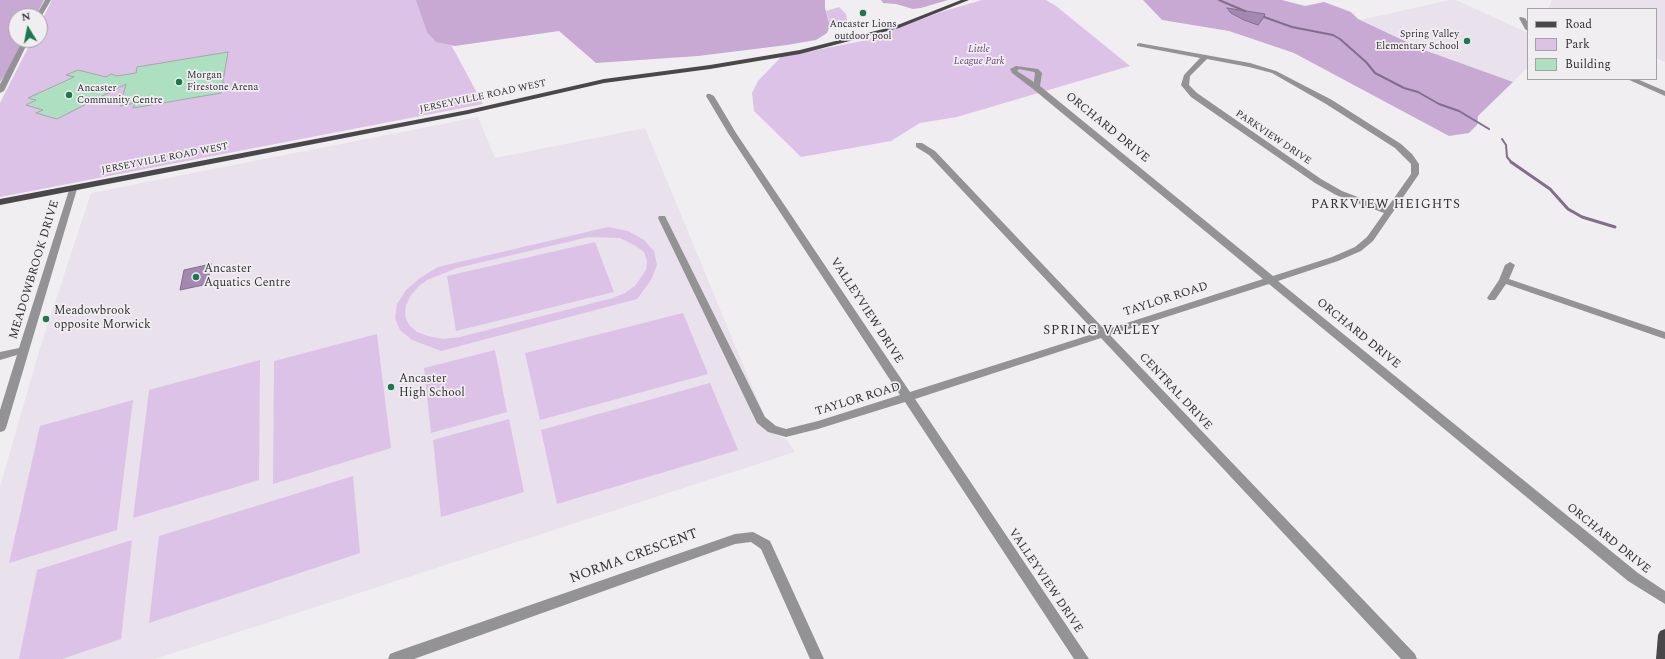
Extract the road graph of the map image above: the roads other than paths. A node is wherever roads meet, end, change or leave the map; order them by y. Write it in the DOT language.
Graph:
graph roads {
  1 [pos="966,0"];
  2 [pos="1522,18"];
  3 [pos="1527,27"];
  4 [pos="1140,45"];
  5 [pos="22,48"];
  6 [pos="1205,57"];
  7 [pos="1633,80"];
  8 [pos="1036,87"];
  9 [pos="0,90"];
  10 [pos="1665,94"];
  11 [pos="710,96"];
  12 [pos="919,145"];
  13 [pos="73,189"];
  14 [pos="0,202"];
  15 [pos="1390,212"];
  16 [pos="662,218"];
  17 [pos="1510,265"];
  18 [pos="1270,279"];
  19 [pos="1504,280"];
  20 [pos="1492,298"];
  21 [pos="1101,333"];
  22 [pos="1665,336"];
  23 [pos="24,350"];
  24 [pos="0,356"];
  25 [pos="907,397"];
  26 [pos="0,428"];
  27 [pos="1665,598"];
  28 [pos="1665,634"];
  29 [pos="395,659"];
  30 [pos="817,659"];
  31 [pos="1082,659"];
  32 [pos="1410,659"];
  33 [pos="1663,659"];
  1 -- 13 [label="main road, JERSEYVILLE ROAD WEST"];
  2 -- 3 [label="street"];
  4 -- 6 [label="street, TAYLOR ROAD"];
  5 -- 9 [label="street"];
  6 -- 15 [label="street, PARKVIEW DRIVE"];
  6 -- 15 [label="street, TAYLOR ROAD"];
  7 -- 10 [label="street"];
  8 -- 18 [label="street, ORCHARD DRIVE"];
  11 -- 25 [label="street, VALLEYVIEW DRIVE"];
  12 -- 21 [label="street, CENTRAL DRIVE"];
  13 -- 14 [label="main road, JERSEYVILLE ROAD WEST"];
  13 -- 23 [label="street, MEADOWBROOK DRIVE"];
  15 -- 18 [label="street, TAYLOR ROAD"];
  16 -- 25 [label="street, TAYLOR ROAD"];
  17 -- 19 [label="street"];
  18 -- 21 [label="street, TAYLOR ROAD"];
  18 -- 27 [label="street, ORCHARD DRIVE"];
  19 -- 20 [label="street"];
  19 -- 22 [label="street"];
  21 -- 25 [label="street, TAYLOR ROAD"];
  21 -- 32 [label="street, CENTRAL DRIVE"];
  23 -- 24 [label="street"];
  23 -- 26 [label="street, MEADOWBROOK DRIVE"];
  25 -- 31 [label="street, VALLEYVIEW DRIVE"];
  28 -- 33 [label="main road"];
  29 -- 30 [label="street, NORMA CRESCENT"];
}
